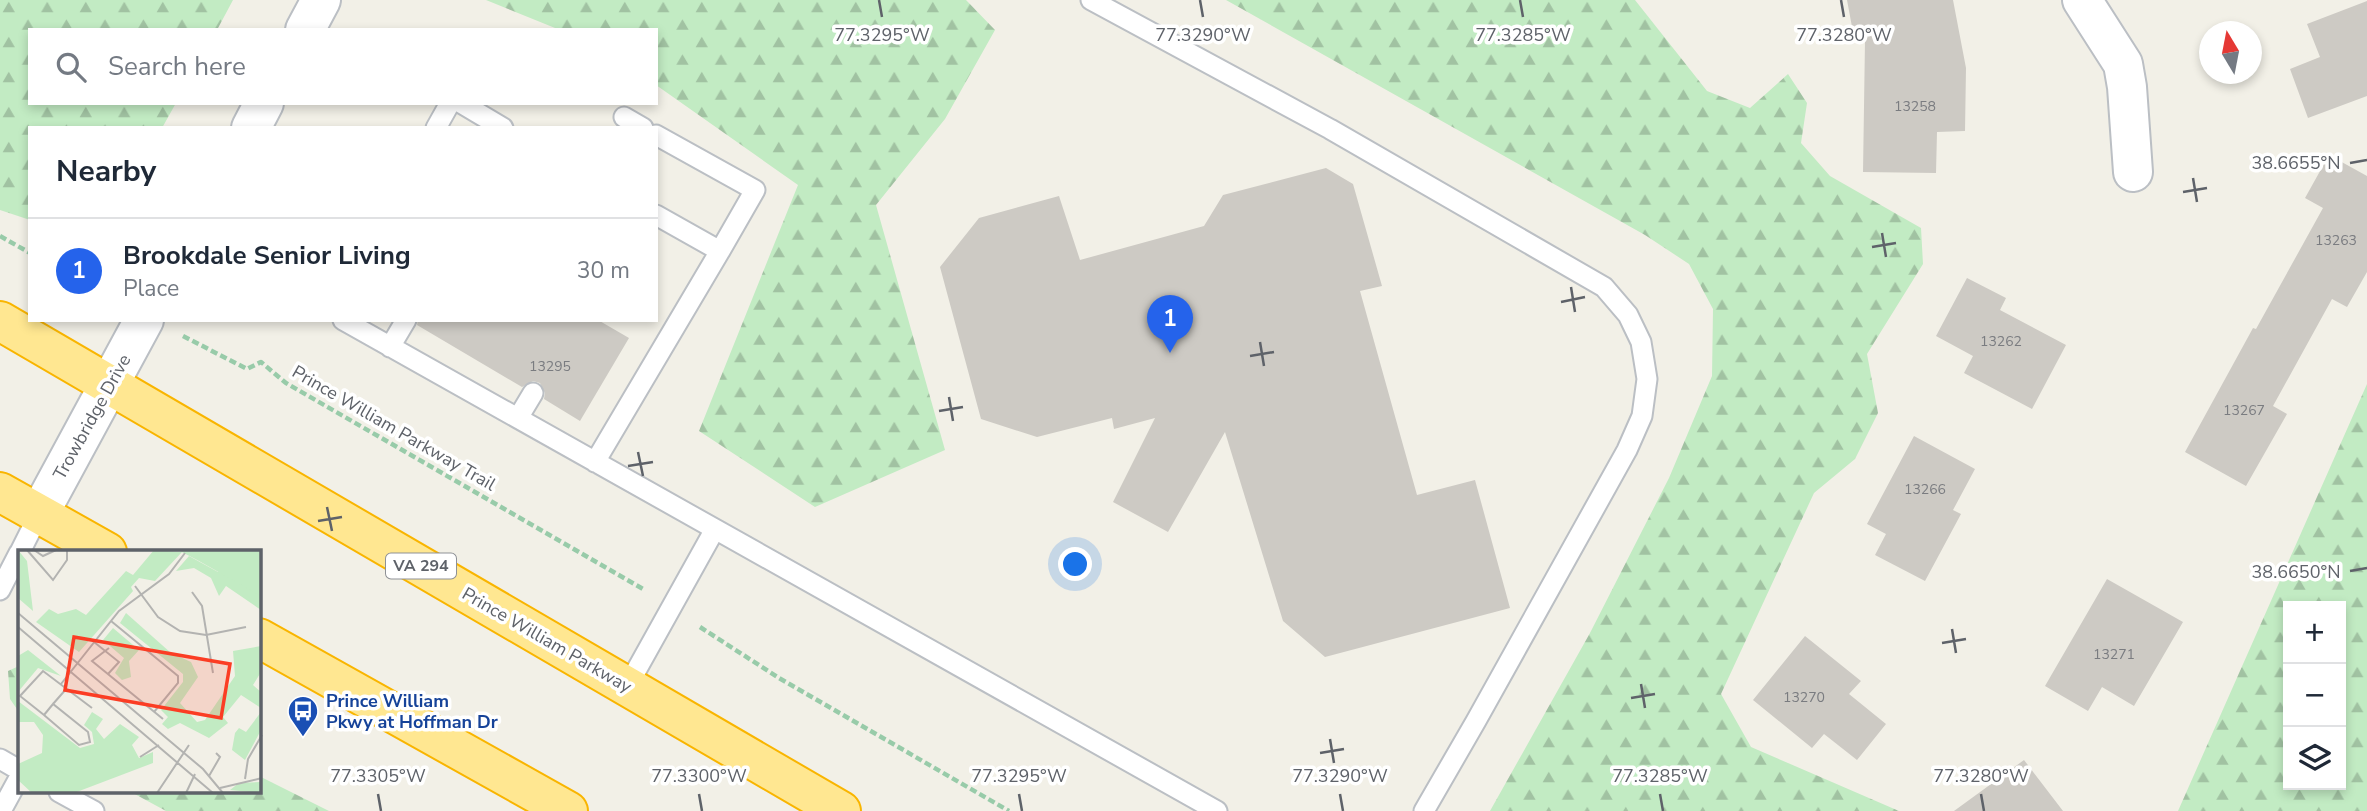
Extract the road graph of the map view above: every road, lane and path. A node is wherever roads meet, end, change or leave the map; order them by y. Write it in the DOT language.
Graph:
graph roads {
  1 [pos="1091,0"];
  2 [pos="2082,0"];
  3 [pos="263,105"];
  4 [pos="449,105"];
  5 [pos="464,105"];
  6 [pos="624,117"];
  7 [pos="252,126"];
  8 [pos="437,126"];
  9 [pos="500,126"];
  10 [pos="640,126"];
  11 [pos="658,136"];
  12 [pos="2133,172"];
  13 [pos="658,216"];
  14 [pos="0,236"];
  15 [pos="720,250"];
  16 [pos="28,252"];
  17 [pos="0,321"];
  18 [pos="346,322"];
  19 [pos="405,322"];
  20 [pos="161,326"];
  21 [pos="390,347"];
  22 [pos="110,384"];
  23 [pos="533,393"];
  24 [pos="518,418"];
  25 [pos="595,462"];
  26 [pos="0,492"];
  27 [pos="39,514"];
  28 [pos="715,529"];
  29 [pos="20,550"];
  30 [pos="103,550"];
  31 [pos="18,554"];
  32 [pos="622,575"];
  33 [pos="0,590"];
  34 [pos="261,639"];
  35 [pos="746,656"];
  36 [pos="627,687"];
  37 [pos="0,759"];
  38 [pos="18,769"];
  39 [pos="18,780"];
  40 [pos="63,794"];
  41 [pos="1,811"];
  42 [pos="94,811"];
  43 [pos="568,811"];
  44 [pos="841,811"];
  45 [pos="1009,811"];
  46 [pos="1217,811"];
  47 [pos="1424,811"];
  1 -- 47 [label="lane"];
  2 -- 12 [label="street"];
  3 -- 7 [label="street"];
  4 -- 8 [label="lane"];
  5 -- 9 [label="lane"];
  6 -- 10 [label="lane"];
  11 -- 15 [label="lane"];
  13 -- 15 [label="lane"];
  14 -- 16 [label="path"];
  15 -- 25 [label="lane"];
  17 -- 22 [label="highway, Prince William Parkway / VA 294"];
  18 -- 21 [label="lane"];
  19 -- 21 [label="lane"];
  20 -- 22 [label="street, Trowbridge Drive"];
  20 -- 32 [label="path, Prince William Parkway Trail"];
  21 -- 24 [label="lane"];
  22 -- 27 [label="street, Trowbridge Drive"];
  22 -- 36 [label="highway, Prince William Parkway / VA 294"];
  23 -- 24 [label="lane"];
  24 -- 25 [label="lane"];
  25 -- 28 [label="lane"];
  26 -- 27 [label="highway"];
  27 -- 29 [label="lane"];
  27 -- 30 [label="highway"];
  28 -- 36 [label="lane"];
  28 -- 46 [label="lane"];
  31 -- 33 [label="lane"];
  34 -- 43 [label="highway"];
  35 -- 45 [label="path"];
  36 -- 44 [label="highway, Prince William Parkway / VA 294"];
  37 -- 38 [label="lane"];
  39 -- 41 [label="lane"];
  40 -- 42 [label="lane"];
}
